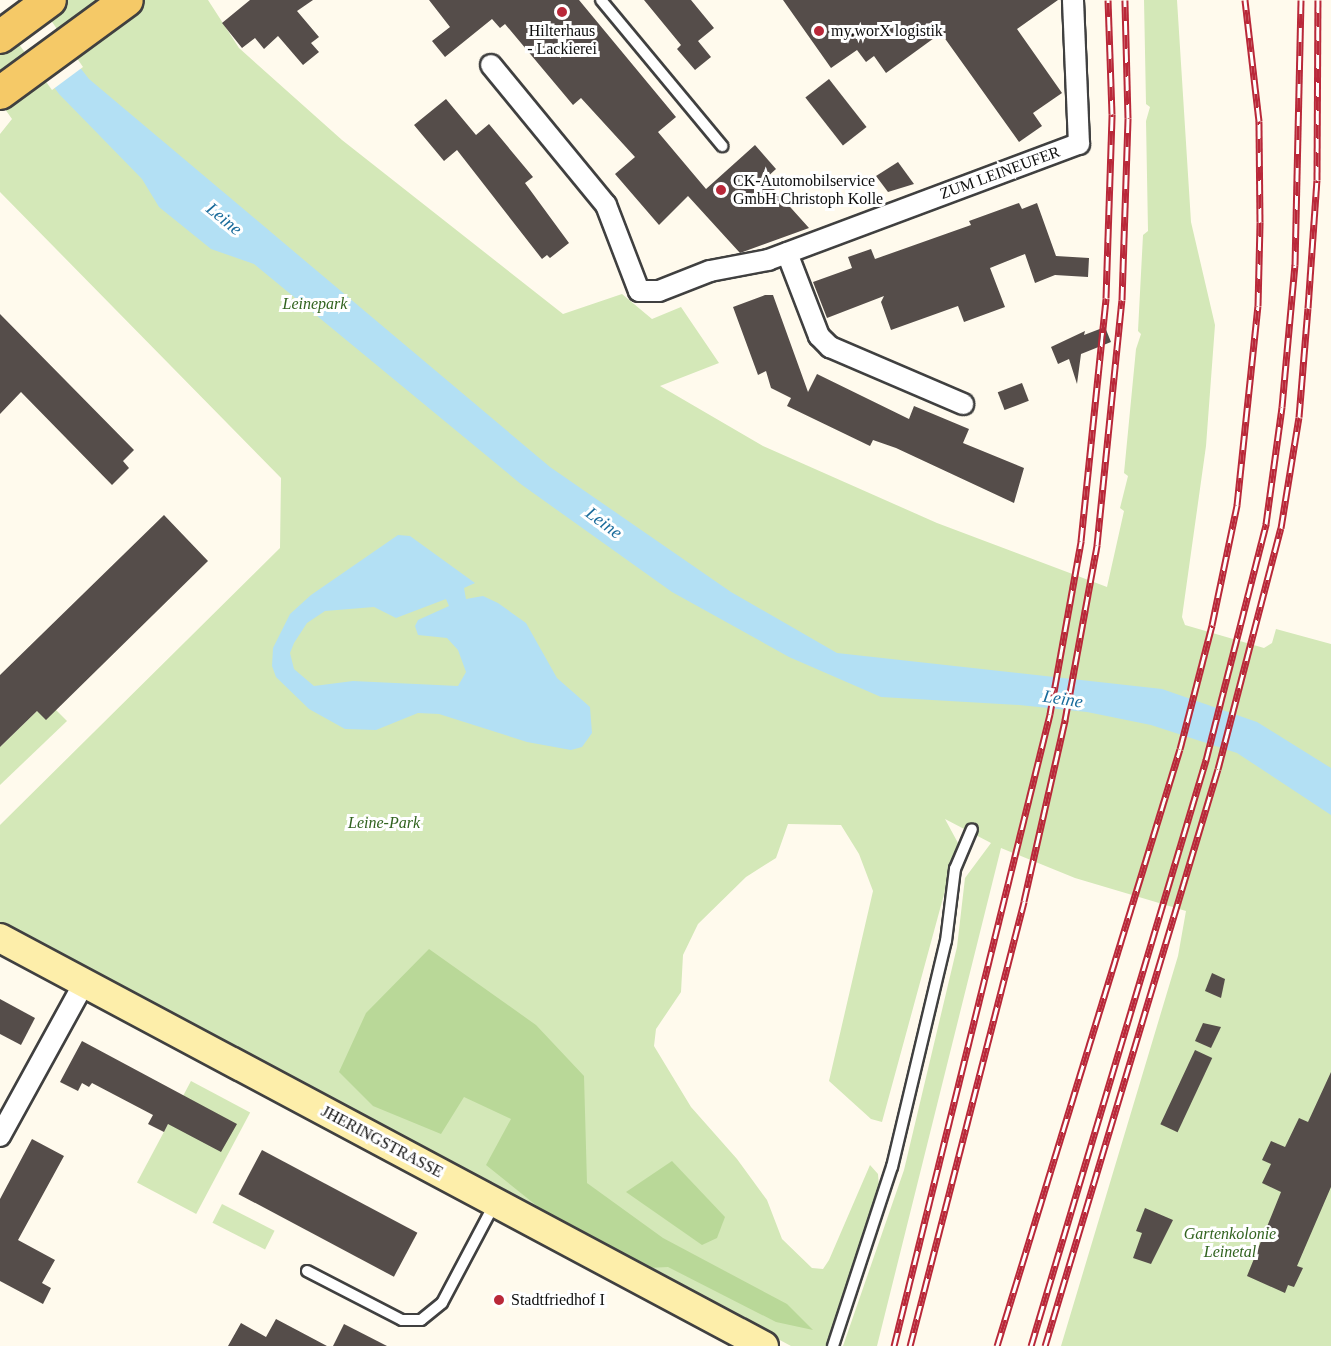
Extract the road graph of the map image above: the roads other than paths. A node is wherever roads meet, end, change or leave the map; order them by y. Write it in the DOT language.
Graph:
graph roads {
  1 [pos="50,0"];
  2 [pos="127,0"];
  3 [pos="601,0"];
  4 [pos="1073,0"];
  5 [pos="0,37"];
  6 [pos="491,65"];
  7 [pos="0,93"];
  8 [pos="722,146"];
  9 [pos="787,253"];
  10 [pos="963,404"];
  11 [pos="972,829"];
  12 [pos="0,938"];
  13 [pos="84,983"];
  14 [pos="0,1136"];
  15 [pos="495,1202"];
  16 [pos="308,1271"];
  17 [pos="764,1346"];
  18 [pos="833,1346"];
  1 -- 5 [label="main road"];
  2 -- 7 [label="main road"];
  3 -- 8 [label="lane"];
  4 -- 9 [label="street, ZUM LEINEUFER"];
  6 -- 9 [label="street, ZUM LEINEUFER"];
  9 -- 10 [label="street"];
  11 -- 18 [label="lane"];
  12 -- 13 [label="main road, JHERINGSTRASSE"];
  13 -- 14 [label="street"];
  13 -- 15 [label="main road, JHERINGSTRASSE"];
  15 -- 16 [label="lane"];
  15 -- 17 [label="main road, JHERINGSTRASSE"];
}
